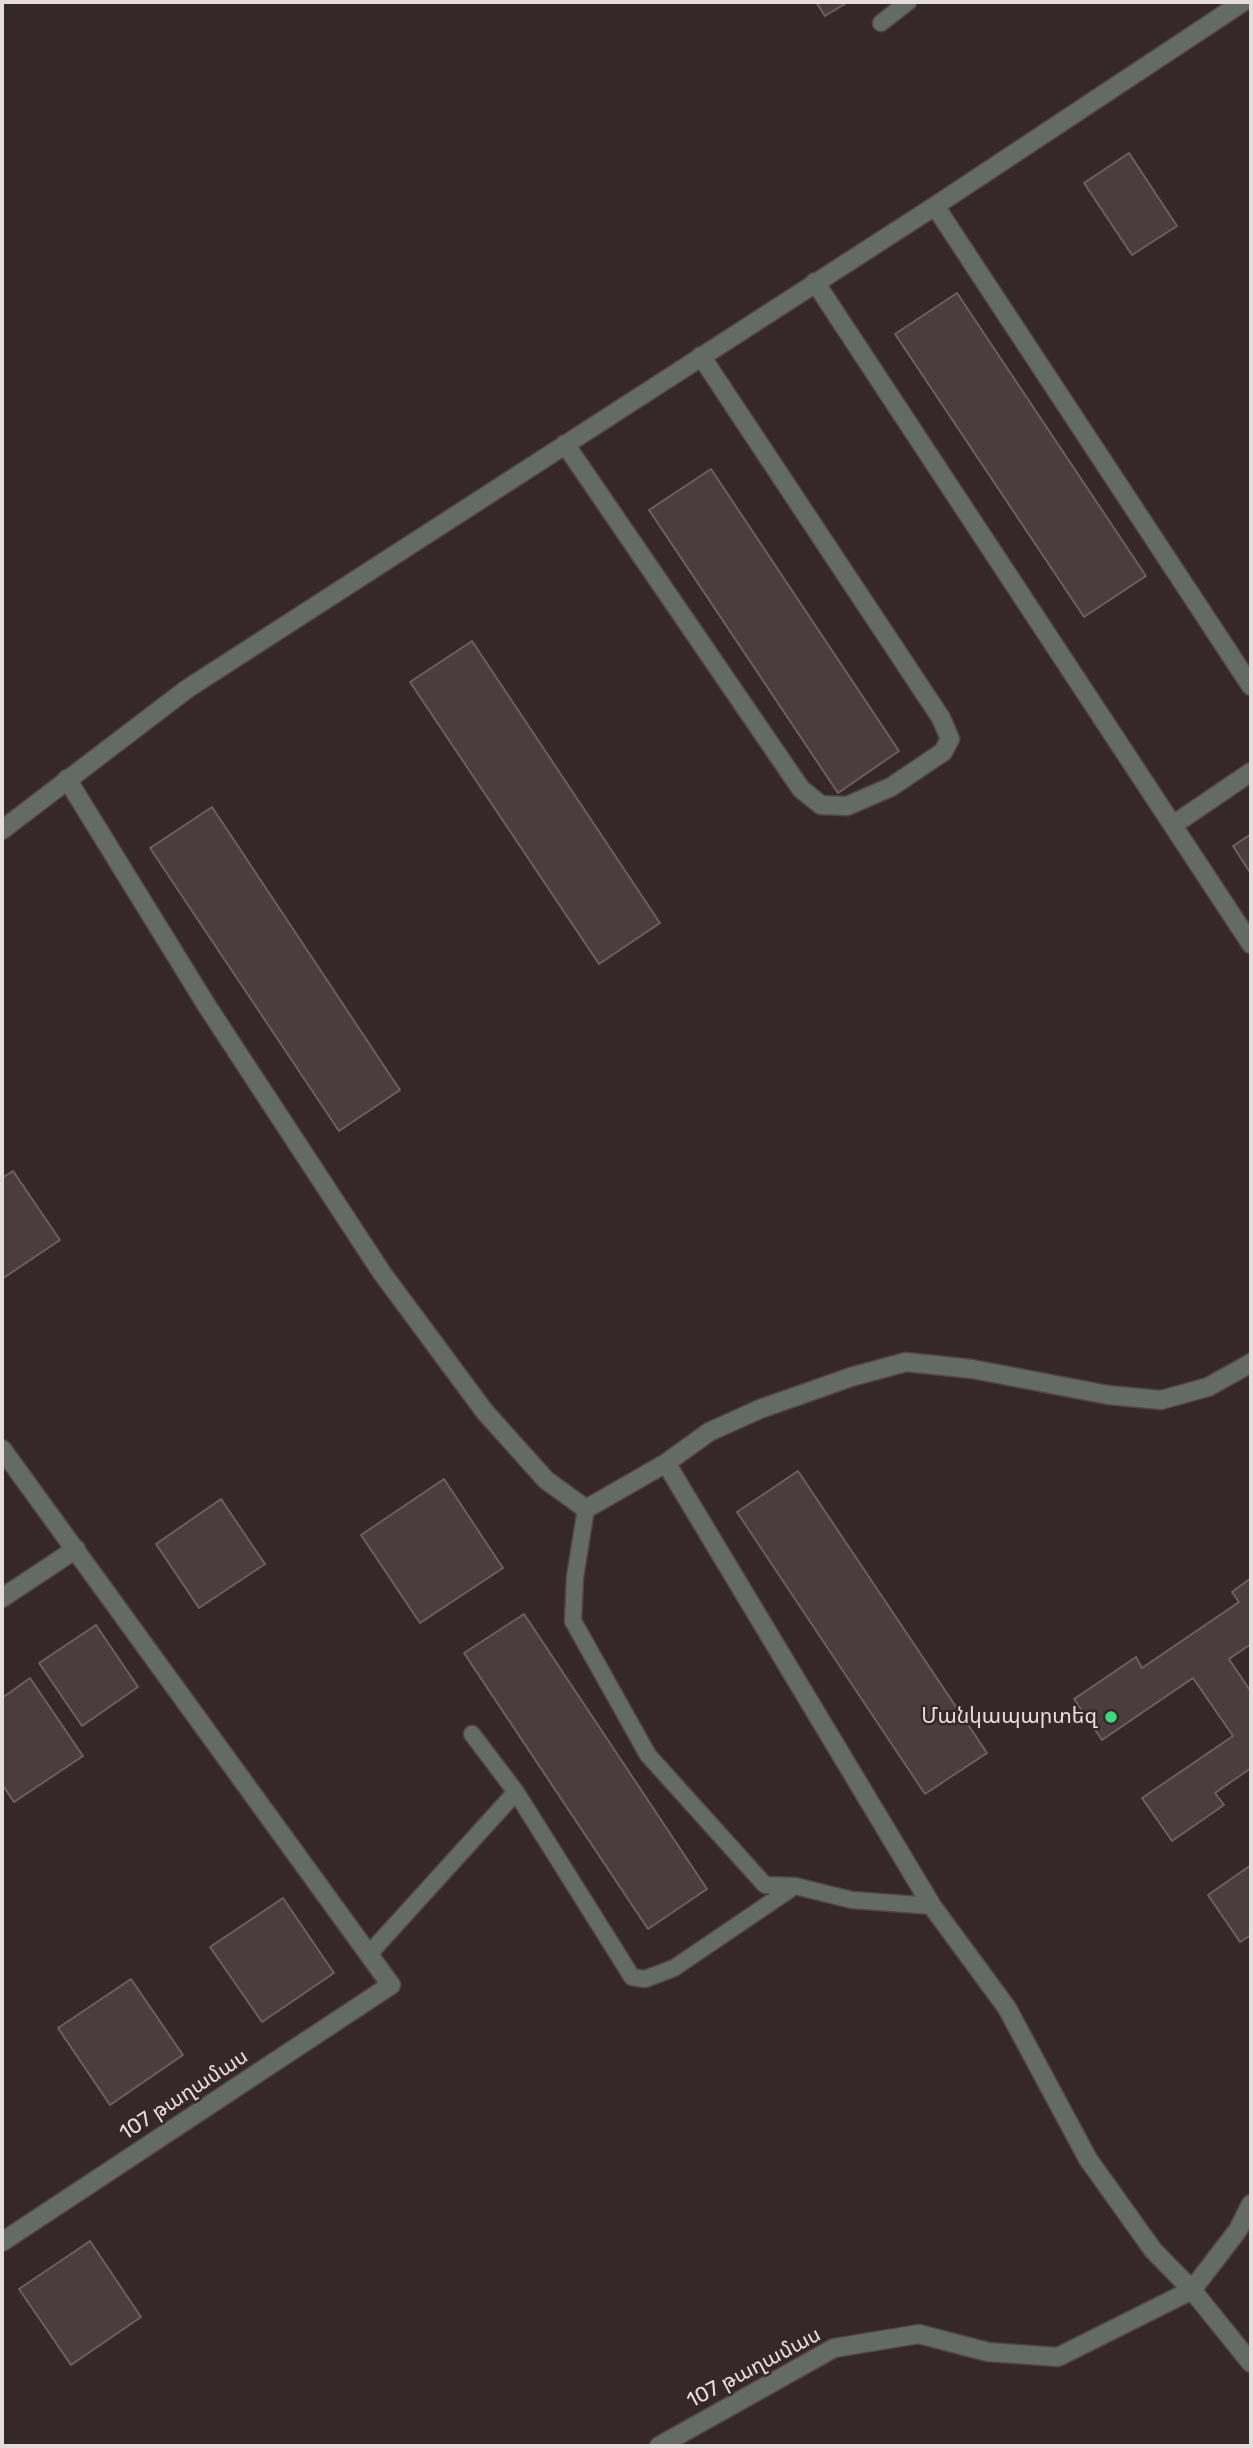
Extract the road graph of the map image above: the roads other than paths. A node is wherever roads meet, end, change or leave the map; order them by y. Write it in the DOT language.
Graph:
graph roads {
  1 [pos="908,2"];
  2 [pos="1243,2"];
  3 [pos="881,23"];
  4 [pos="935,206"];
  5 [pos="815,282"];
  6 [pos="701,356"];
  7 [pos="565,444"];
  8 [pos="1251,686"];
  9 [pos="1251,772"];
  10 [pos="67,779"];
  11 [pos="1173,825"];
  12 [pos="2,830"];
  13 [pos="1251,944"];
  14 [pos="1251,1363"];
  15 [pos="2,1449"];
  16 [pos="666,1462"];
  17 [pos="586,1509"];
  18 [pos="76,1549"];
  19 [pos="2,1598"];
  20 [pos="472,1734"];
  21 [pos="516,1792"];
  22 [pos="795,1886"];
  23 [pos="932,1906"];
  24 [pos="369,1954"];
  25 [pos="1251,2204"];
  26 [pos="2,2242"];
  27 [pos="1192,2290"];
  28 [pos="1251,2363"];
  29 [pos="659,2446"];
  1 -- 3 [label="lane"];
  2 -- 4 [label="street"];
  4 -- 5 [label="street"];
  4 -- 8 [label="street"];
  5 -- 6 [label="street"];
  5 -- 11 [label="street"];
  6 -- 7 [label="street"];
  6 -- 7 [label="street"];
  7 -- 10 [label="street"];
  9 -- 11 [label="street"];
  10 -- 12 [label="street"];
  10 -- 17 [label="street"];
  11 -- 13 [label="street"];
  14 -- 16 [label="street"];
  15 -- 18 [label="street"];
  16 -- 17 [label="street"];
  16 -- 23 [label="street"];
  17 -- 22 [label="lane"];
  18 -- 19 [label="street"];
  18 -- 24 [label="street"];
  20 -- 21 [label="lane"];
  21 -- 22 [label="lane"];
  21 -- 24 [label="lane"];
  22 -- 23 [label="lane"];
  23 -- 27 [label="street"];
  24 -- 26 [label="street, 107 թաղամաս"];
  25 -- 27 [label="street"];
  27 -- 28 [label="street"];
  27 -- 29 [label="street, 107 թաղամաս"];
}
